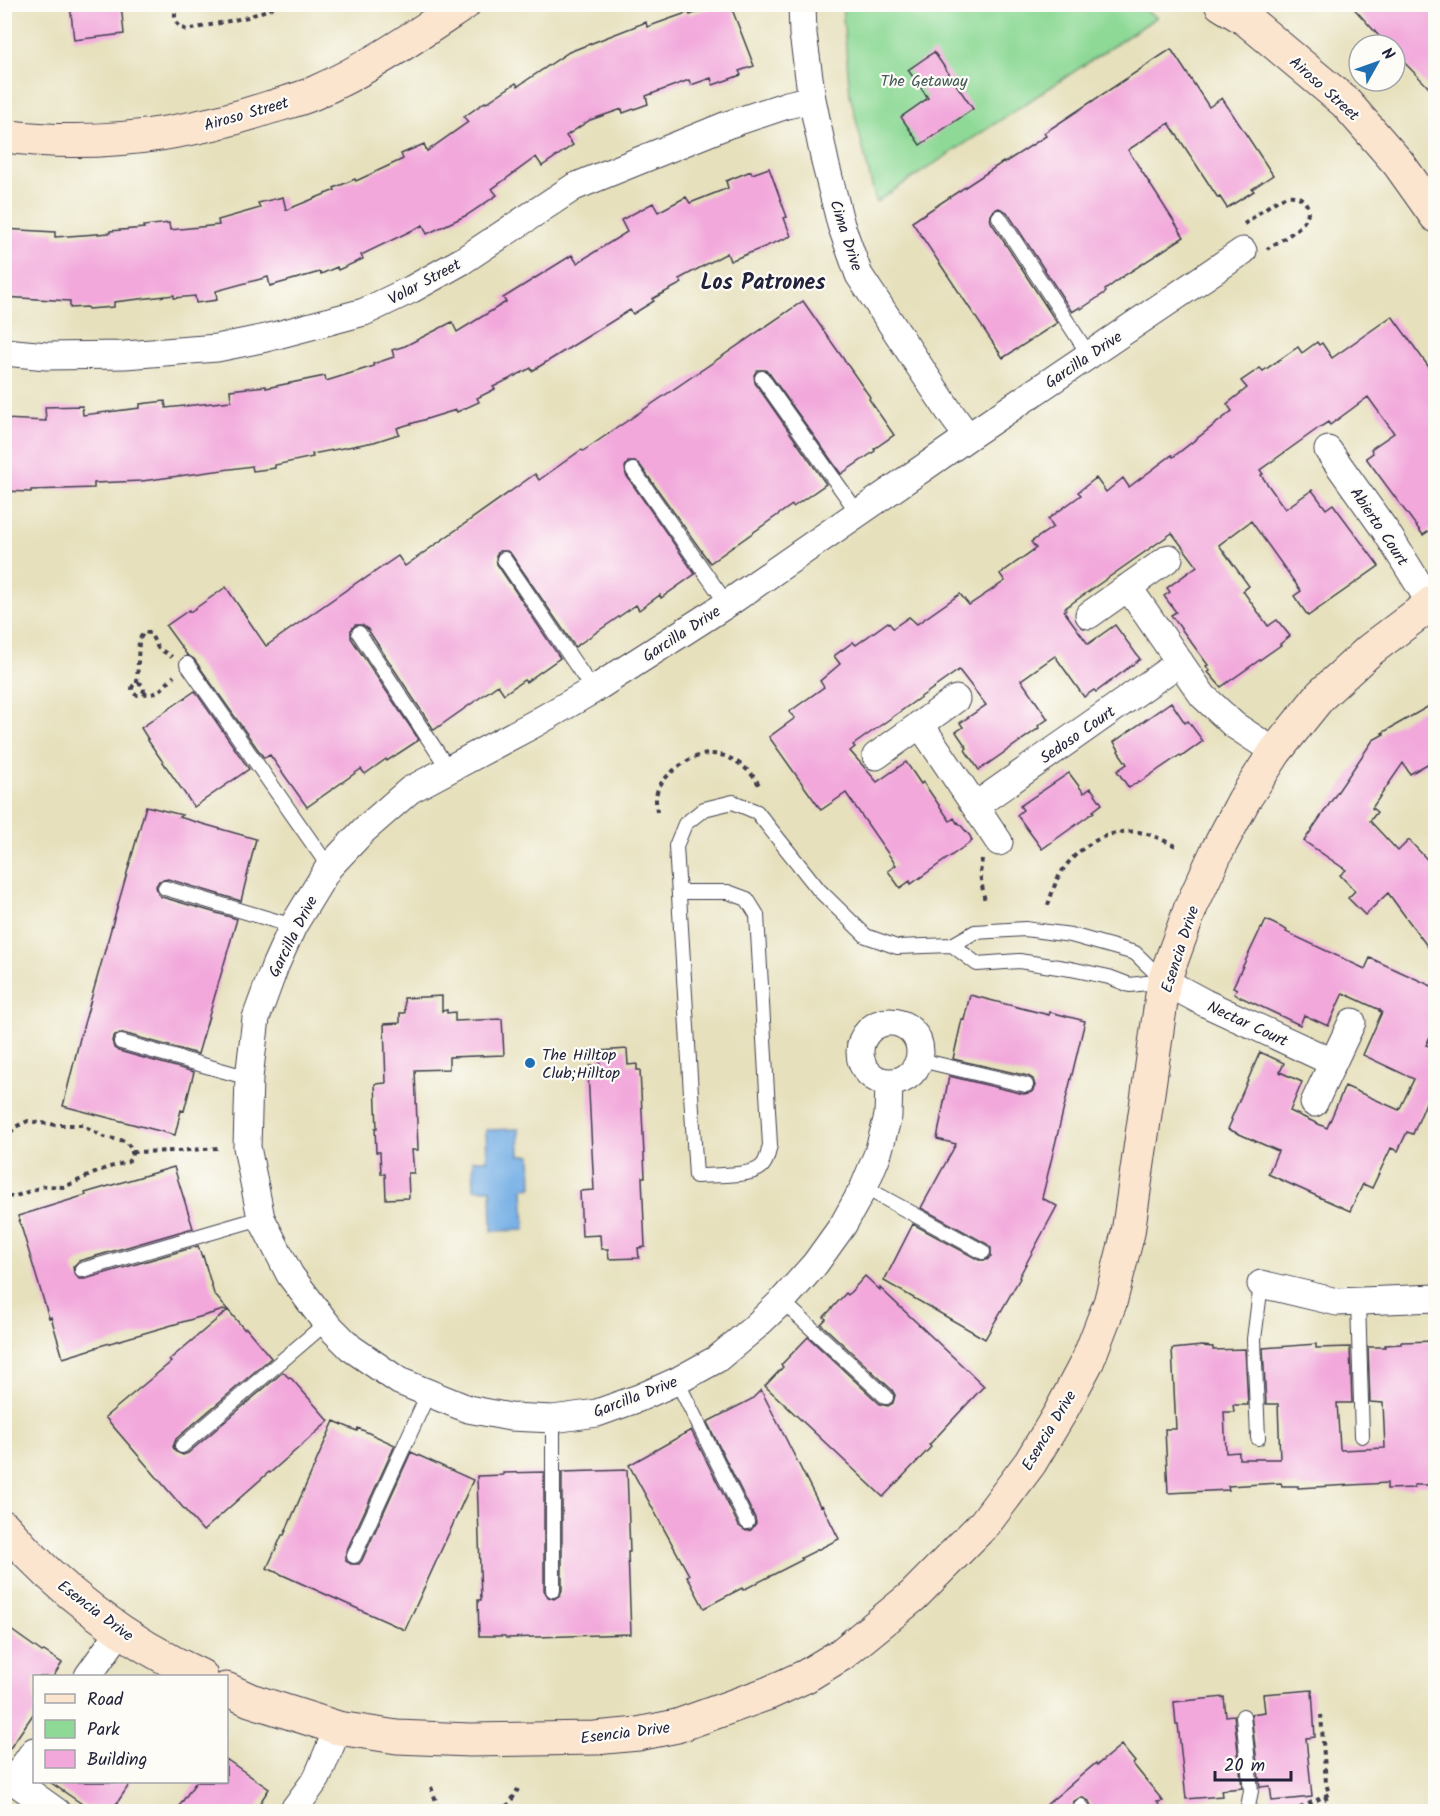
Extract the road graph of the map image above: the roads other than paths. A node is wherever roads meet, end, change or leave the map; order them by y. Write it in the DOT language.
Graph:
graph roads {
  1 [pos="464,4"];
  2 [pos="802,4"];
  3 [pos="1241,10"];
  4 [pos="812,99"];
  5 [pos="4,136"];
  6 [pos="1436,216"];
  7 [pos="999,217"];
  8 [pos="1250,243"];
  9 [pos="4,352"];
  10 [pos="1089,355"];
  11 [pos="762,378"];
  12 [pos="968,436"];
  13 [pos="1328,450"];
  14 [pos="633,470"];
  15 [pos="858,513"];
  16 [pos="1169,558"];
  17 [pos="504,559"];
  18 [pos="1128,587"];
  19 [pos="727,604"];
  20 [pos="1434,605"];
  21 [pos="1089,615"];
  22 [pos="359,633"];
  23 [pos="1180,662"];
  24 [pos="187,664"];
  25 [pos="593,690"];
  26 [pos="956,699"];
  27 [pos="920,724"];
  28 [pos="1275,752"];
  29 [pos="876,756"];
  30 [pos="449,770"];
  31 [pos="975,806"];
  32 [pos="999,842"];
  33 [pos="329,867"];
  34 [pos="165,888"];
  35 [pos="679,892"];
  36 [pos="293,926"];
  37 [pos="952,945"];
  38 [pos="1164,981"];
  39 [pos="1352,1022"];
  40 [pos="121,1042"];
  41 [pos="920,1060"];
  42 [pos="1332,1062"];
  43 [pos="249,1078"];
  44 [pos="889,1083"];
  45 [pos="1026,1085"];
  46 [pos="1314,1102"];
  47 [pos="864,1187"];
  48 [pos="261,1218"];
  49 [pos="982,1252"];
  50 [pos="82,1270"];
  51 [pos="1261,1284"];
  52 [pos="1436,1298"];
  53 [pos="782,1301"];
  54 [pos="1358,1301"];
  55 [pos="326,1323"];
  56 [pos="677,1381"];
  57 [pos="428,1394"];
  58 [pos="886,1397"];
  59 [pos="553,1419"];
  60 [pos="1362,1436"];
  61 [pos="1258,1438"];
  62 [pos="182,1446"];
  63 [pos="747,1522"];
  64 [pos="4,1527"];
  65 [pos="354,1556"];
  66 [pos="553,1590"];
  67 [pos="120,1631"];
  68 [pos="89,1675"];
  69 [pos="197,1675"];
  70 [pos="228,1690"];
  71 [pos="1243,1716"];
  72 [pos="338,1728"];
  73 [pos="33,1752"];
  74 [pos="9,1777"];
  75 [pos="57,1812"];
  76 [pos="292,1812"];
  77 [pos="1246,1812"];
  1 -- 5 [label="street, Airoso Street"];
  2 -- 4 [label="street, Cima Drive"];
  3 -- 6 [label="street, Airoso Street"];
  4 -- 9 [label="street, Volar Street"];
  4 -- 12 [label="street, Cima Drive"];
  7 -- 10 [label="lane"];
  8 -- 10 [label="street, Garcilla Drive"];
  10 -- 12 [label="street, Garcilla Drive"];
  11 -- 15 [label="lane"];
  12 -- 15 [label="street, Garcilla Drive"];
  13 -- 20 [label="street, Abierto Court"];
  14 -- 19 [label="lane"];
  15 -- 19 [label="street, Garcilla Drive"];
  16 -- 18 [label="street"];
  17 -- 25 [label="lane"];
  18 -- 21 [label="street"];
  18 -- 23 [label="street"];
  19 -- 25 [label="street, Garcilla Drive"];
  20 -- 28 [label="street, Esencia Drive"];
  22 -- 30 [label="lane"];
  23 -- 28 [label="street"];
  23 -- 31 [label="street, Sedoso Court"];
  24 -- 33 [label="lane"];
  25 -- 30 [label="street, Garcilla Drive"];
  26 -- 27 [label="street"];
  27 -- 29 [label="street"];
  27 -- 31 [label="street"];
  28 -- 38 [label="street, Esencia Drive"];
  30 -- 33 [label="street, Garcilla Drive"];
  31 -- 32 [label="street"];
  33 -- 36 [label="street, Garcilla Drive"];
  34 -- 36 [label="lane"];
  35 -- 35 [label="lane"];
  35 -- 37 [label="lane"];
  36 -- 43 [label="street, Garcilla Drive"];
  37 -- 38 [label="lane"];
  37 -- 38 [label="lane"];
  38 -- 42 [label="street, Nectar Court"];
  38 -- 72 [label="street, Esencia Drive"];
  39 -- 42 [label="street"];
  40 -- 43 [label="lane"];
  41 -- 44 [label="street"];
  41 -- 44 [label="street"];
  41 -- 45 [label="lane"];
  42 -- 46 [label="street"];
  43 -- 48 [label="street, Garcilla Drive"];
  44 -- 47 [label="street, Garcilla Drive"];
  47 -- 49 [label="lane"];
  47 -- 53 [label="street, Garcilla Drive"];
  48 -- 50 [label="lane"];
  48 -- 55 [label="street, Garcilla Drive"];
  51 -- 54 [label="street"];
  51 -- 61 [label="lane"];
  52 -- 54 [label="street"];
  53 -- 56 [label="street, Garcilla Drive"];
  53 -- 58 [label="lane"];
  54 -- 60 [label="lane"];
  55 -- 57 [label="street, Garcilla Drive"];
  55 -- 62 [label="lane"];
  56 -- 59 [label="street, Garcilla Drive"];
  56 -- 63 [label="lane"];
  57 -- 59 [label="street, Garcilla Drive"];
  57 -- 65 [label="lane"];
  59 -- 66 [label="lane"];
  64 -- 67 [label="street, Esencia Drive"];
  67 -- 68 [label="street"];
  67 -- 69 [label="street, Esencia Drive"];
  70 -- 72 [label="street, Esencia Drive"];
  71 -- 77 [label="lane"];
  72 -- 76 [label="street"];
  73 -- 74 [label="street"];
  74 -- 75 [label="street"];
}
